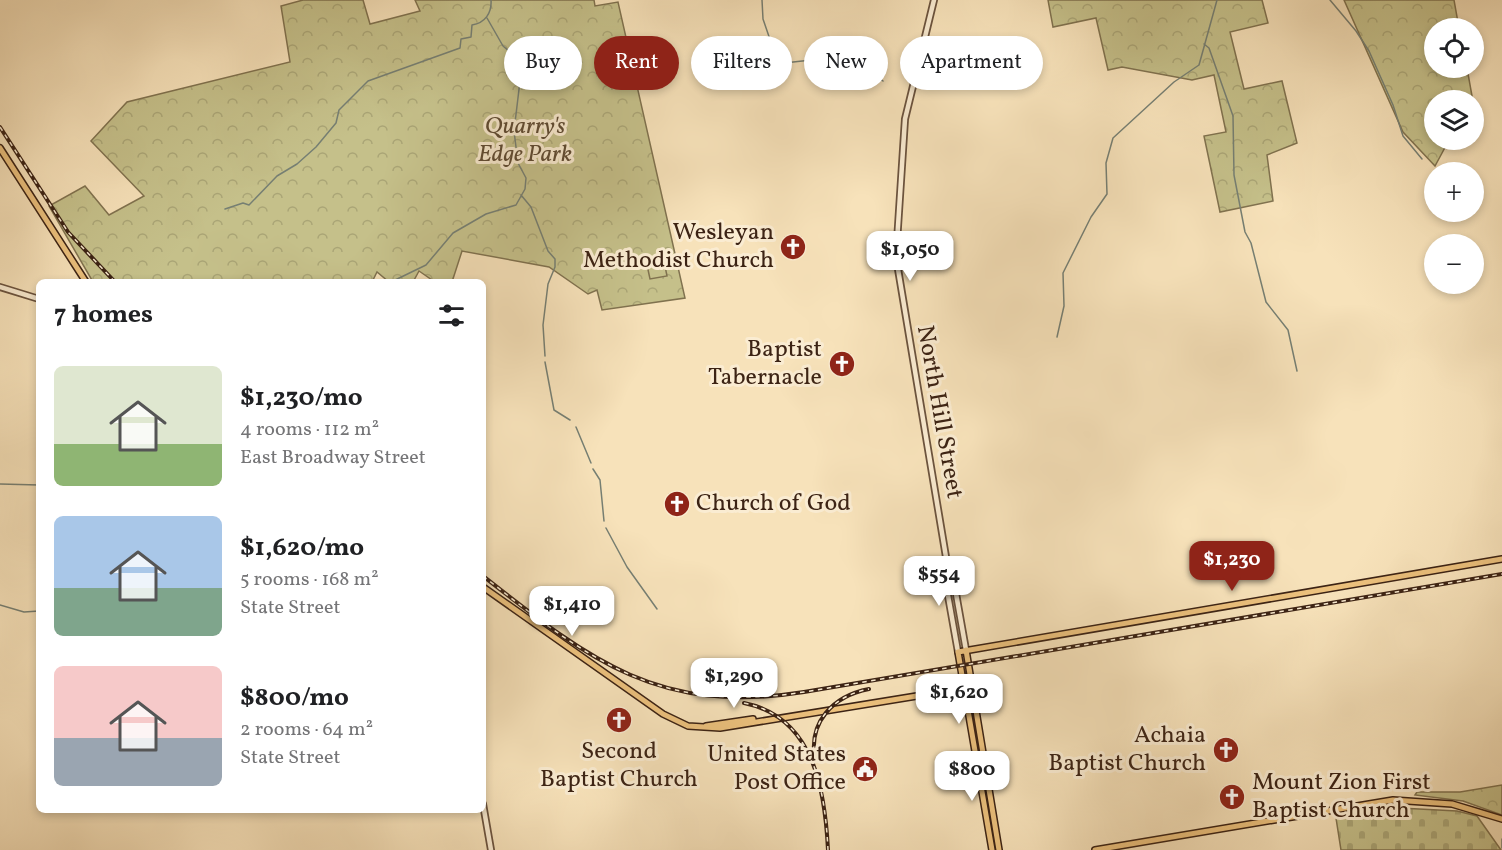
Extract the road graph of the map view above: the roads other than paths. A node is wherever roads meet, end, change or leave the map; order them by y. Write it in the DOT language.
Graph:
graph roads {
  1 [pos="934,0"];
  2 [pos="0,148"];
  3 [pos="84,279"];
  4 [pos="0,288"];
  5 [pos="36,298"];
  6 [pos="1502,559"];
  7 [pos="947,563"];
  8 [pos="486,589"];
  9 [pos="966,650"];
  10 [pos="958,652"];
  11 [pos="972,687"];
  12 [pos="964,688"];
  13 [pos="776,719"];
  14 [pos="695,728"];
  15 [pos="485,813"];
  16 [pos="1502,819"];
  17 [pos="491,850"];
  18 [pos="992,850"];
  19 [pos="999,850"];
  20 [pos="1095,850"];
  1 -- 7 [label="street, North Hill Street"];
  2 -- 3 [label="main road"];
  4 -- 5 [label="street"];
  6 -- 9 [label="main road"];
  7 -- 9 [label="street, North Hill Street"];
  7 -- 10 [label="street"];
  8 -- 14 [label="main road"];
  9 -- 10 [label="main road"];
  9 -- 11 [label="main road"];
  10 -- 12 [label="main road"];
  11 -- 12 [label="main road"];
  11 -- 19 [label="main road"];
  12 -- 13 [label="main road"];
  12 -- 18 [label="main road"];
  13 -- 14 [label="main road"];
  13 -- 14 [label="main road"];
  15 -- 17 [label="street"];
  16 -- 20 [label="main road"];
}
